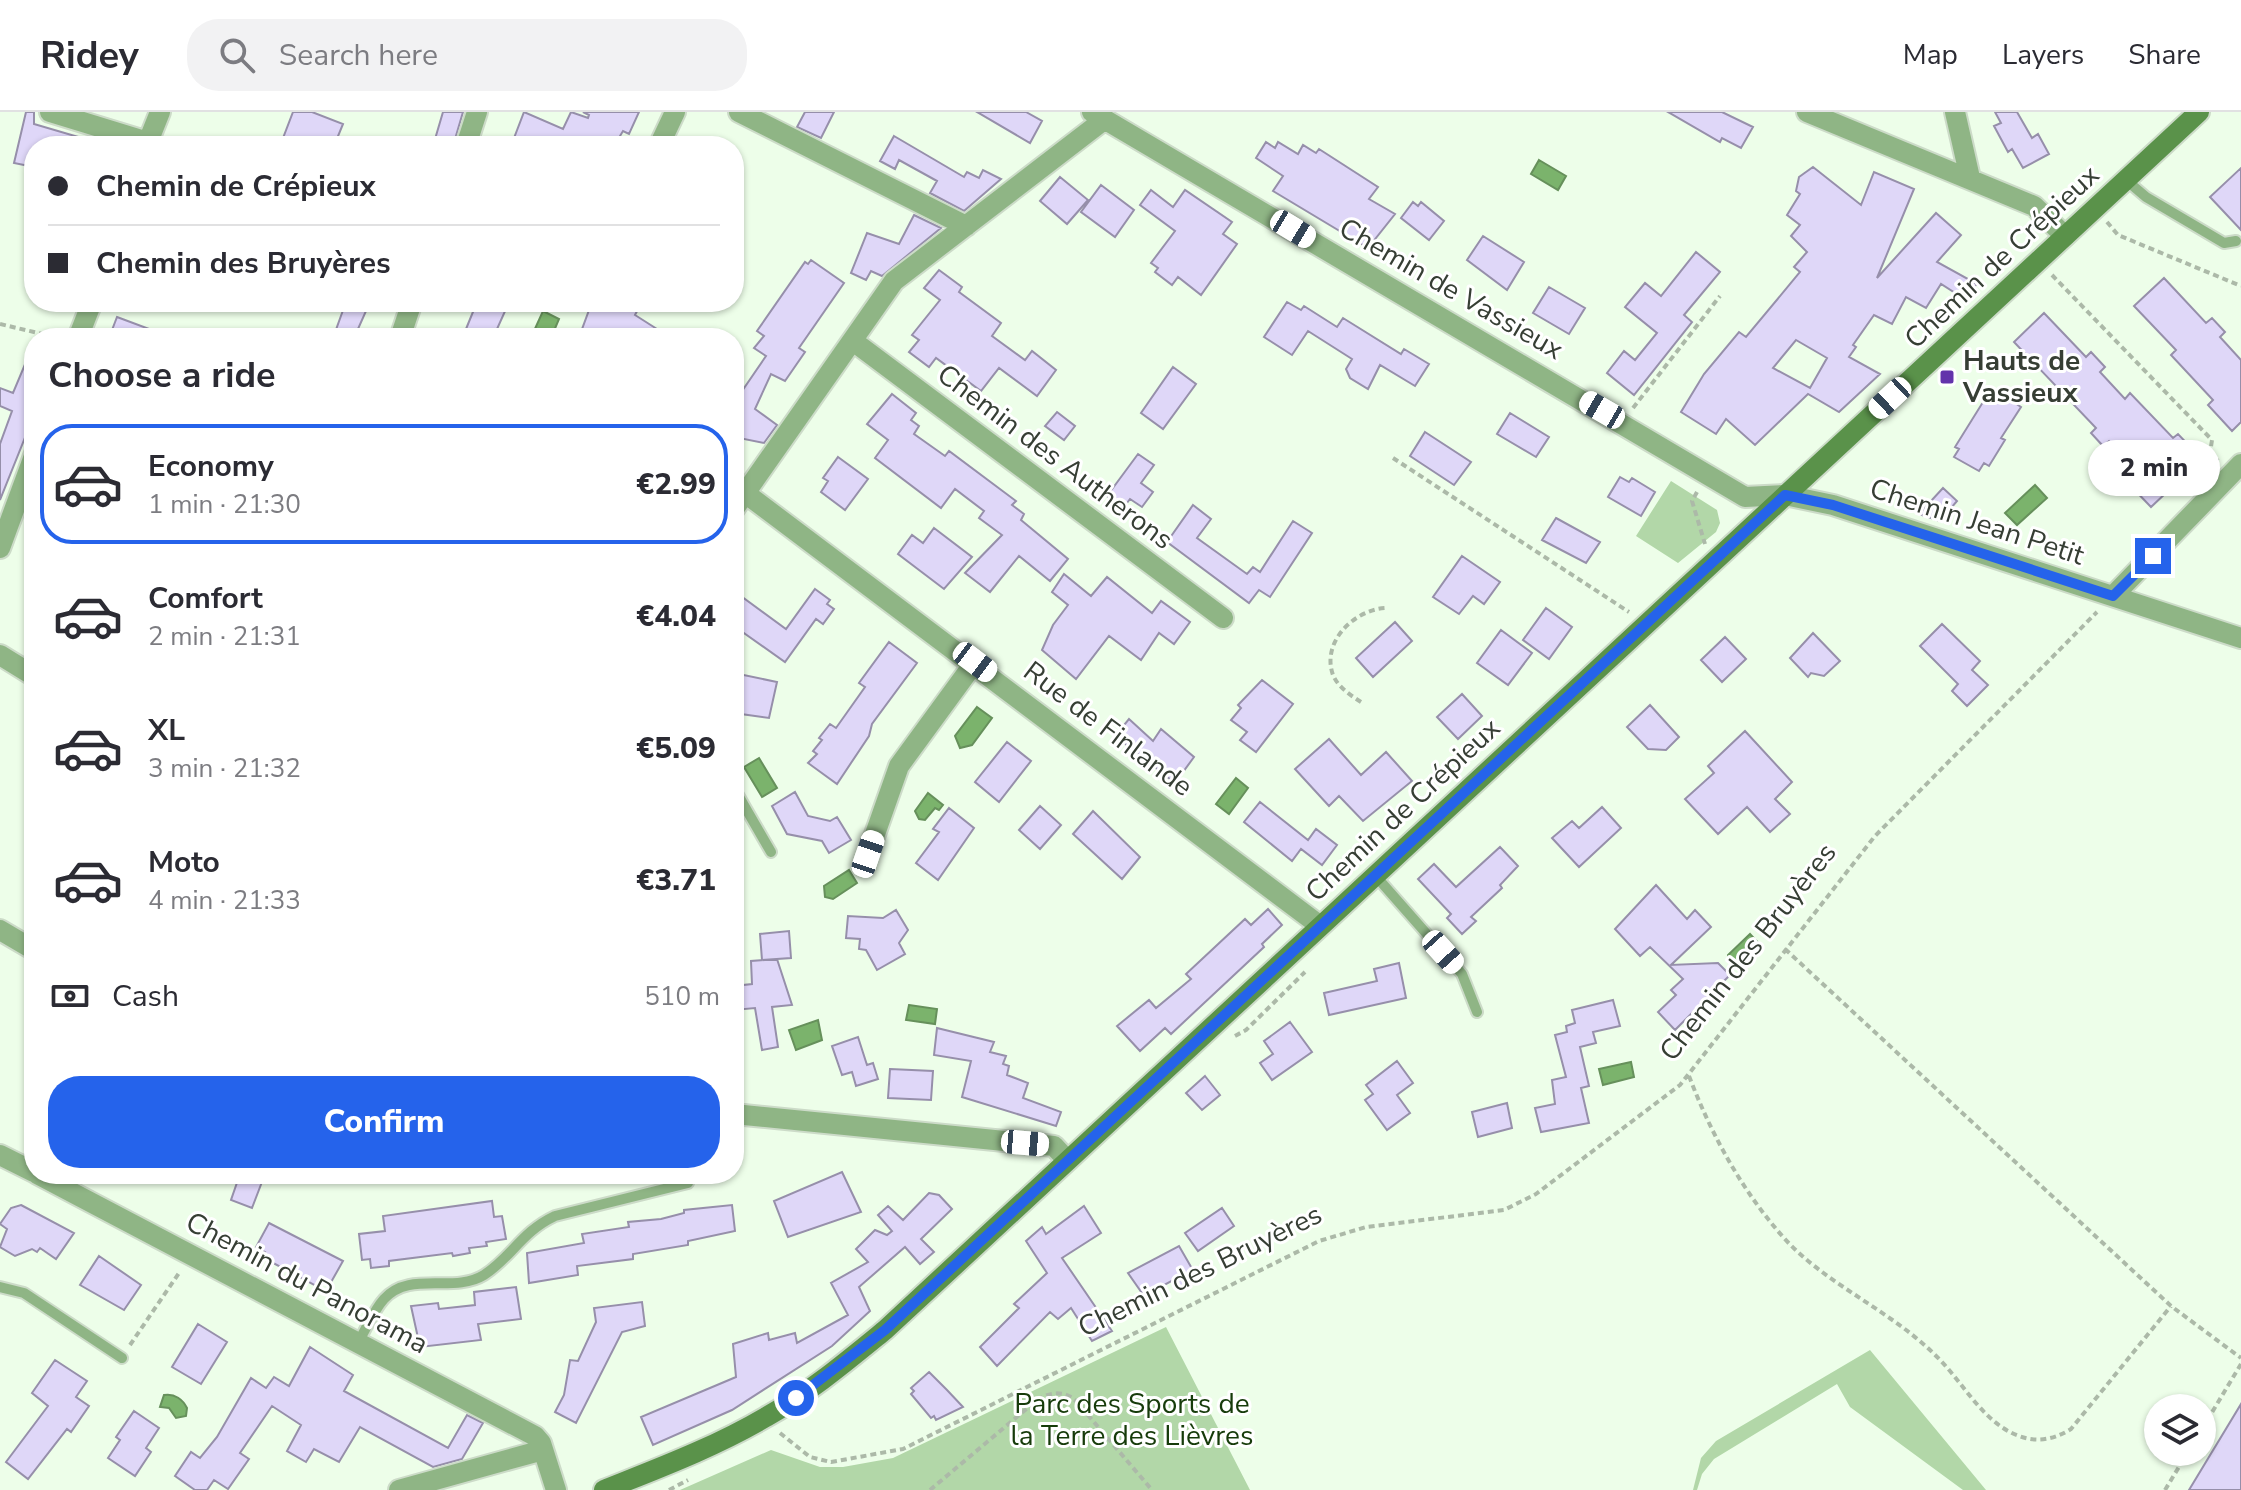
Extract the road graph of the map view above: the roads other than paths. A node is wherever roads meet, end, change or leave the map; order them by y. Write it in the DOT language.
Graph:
graph roads {
  1 [pos="50,112"];
  2 [pos="160,112"];
  3 [pos="477,112"];
  4 [pos="675,112"];
  5 [pos="739,112"];
  6 [pos="1807,112"];
  7 [pos="1955,112"];
  8 [pos="2199,112"];
  9 [pos="1098,116"];
  10 [pos="124,136"];
  11 [pos="151,136"];
  12 [pos="469,136"];
  13 [pos="664,136"];
  14 [pos="1970,178"];
  15 [pos="2126,180"];
  16 [pos="966,226"];
  17 [pos="2065,236"];
  18 [pos="2236,241"];
  19 [pos="853,341"];
  20 [pos="2236,469"];
  21 [pos="24,483"];
  22 [pos="744,495"];
  23 [pos="1785,495"];
  24 [pos="744,504"];
  25 [pos="0,548"];
  26 [pos="2113,596"];
  27 [pos="1223,618"];
  28 [pos="2241,638"];
  29 [pos="0,655"];
  30 [pos="975,662"];
  31 [pos="24,670"];
  32 [pos="744,805"];
  33 [pos="771,852"];
  34 [pos="868,854"];
  35 [pos="1374,874"];
  36 [pos="1319,925"];
  37 [pos="0,930"];
  38 [pos="24,944"];
  39 [pos="1477,1012"];
  40 [pos="744,1115"];
  41 [pos="0,1155"];
  42 [pos="1067,1160"];
  43 [pos="24,1167"];
  44 [pos="57,1184"];
  45 [pos="684,1184"];
  46 [pos="0,1287"];
  47 [pos="359,1341"];
  48 [pos="122,1358"];
  49 [pos="543,1450"];
  50 [pos="399,1490"];
  51 [pos="556,1490"];
  52 [pos="604,1490"];
  1 -- 10 [label="street"];
  2 -- 11 [label="street"];
  3 -- 12 [label="street"];
  4 -- 13 [label="street"];
  5 -- 16 [label="street"];
  6 -- 14 [label="street"];
  7 -- 14 [label="street"];
  8 -- 15 [label="street, Chemin de Crépieux"];
  9 -- 16 [label="street"];
  9 -- 23 [label="street, Chemin de Vassieux"];
  14 -- 17 [label="street"];
  15 -- 17 [label="street, Chemin de Crépieux"];
  15 -- 18 [label="lane"];
  16 -- 19 [label="street"];
  17 -- 23 [label="street, Chemin de Crépieux"];
  19 -- 22 [label="street"];
  19 -- 27 [label="street, Chemin des Autherons"];
  20 -- 26 [label="street"];
  21 -- 25 [label="street"];
  23 -- 26 [label="street, Chemin Jean Petit"];
  23 -- 35 [label="street, Chemin de Crépieux"];
  24 -- 30 [label="street, Rue de Finlande"];
  26 -- 28 [label="street, Chemin Jean Petit"];
  29 -- 31 [label="street"];
  30 -- 34 [label="street"];
  30 -- 36 [label="street, Rue de Finlande"];
  32 -- 33 [label="lane"];
  35 -- 36 [label="street, Chemin de Crépieux"];
  35 -- 39 [label="lane"];
  36 -- 42 [label="street, Chemin de Crépieux"];
  37 -- 38 [label="street"];
  40 -- 42 [label="street"];
  41 -- 43 [label="street, Chemin du Panorama"];
  42 -- 52 [label="street, Chemin de Crépieux"];
  44 -- 47 [label="street, Chemin du Panorama"];
  45 -- 47 [label="lane"];
  46 -- 48 [label="lane"];
  47 -- 49 [label="street, Chemin du Panorama"];
  49 -- 50 [label="street"];
  49 -- 51 [label="street"];
}
